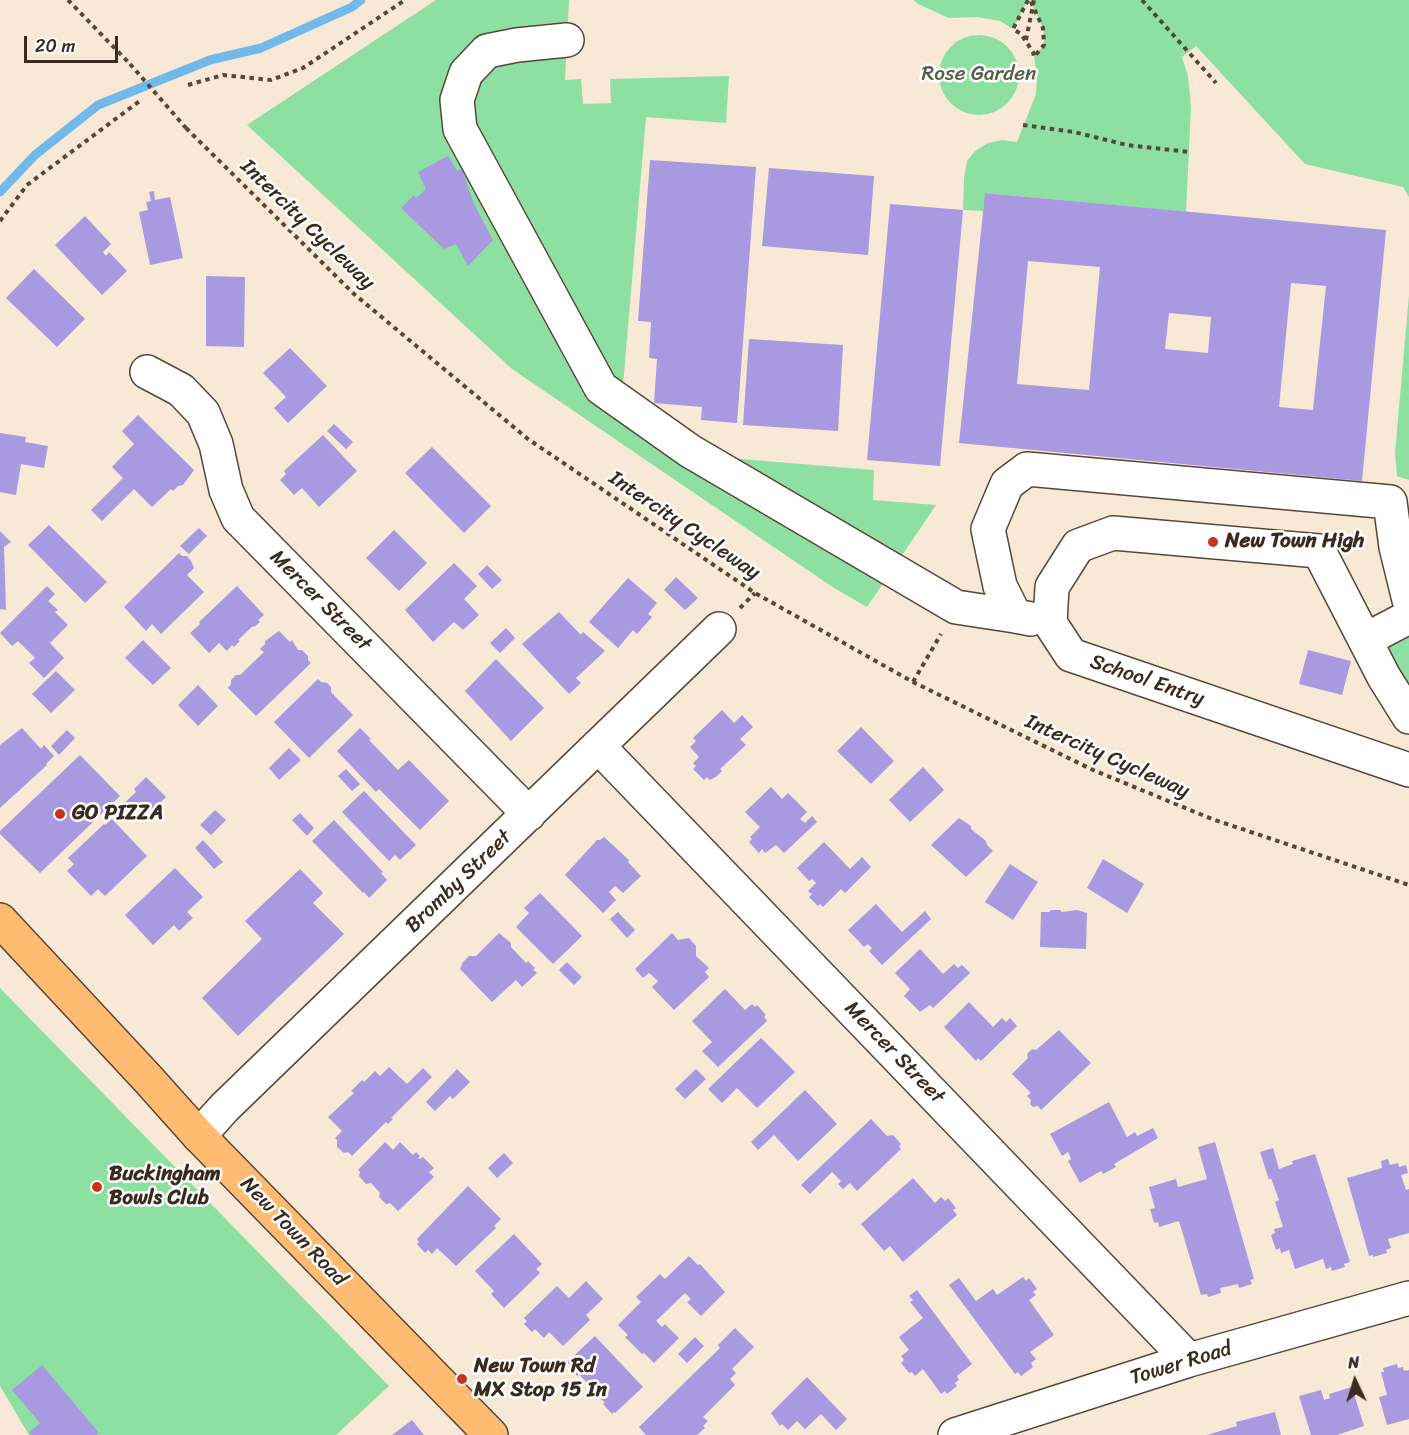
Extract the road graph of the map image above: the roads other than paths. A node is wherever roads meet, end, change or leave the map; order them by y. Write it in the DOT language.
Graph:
graph roads {
  1 [pos="567,40"];
  2 [pos="147,372"];
  3 [pos="1409,600"];
  4 [pos="1015,616"];
  5 [pos="1409,617"];
  6 [pos="1050,623"];
  7 [pos="719,629"];
  8 [pos="1365,640"];
  9 [pos="1409,717"];
  10 [pos="598,746"];
  11 [pos="1409,770"];
  12 [pos="529,814"];
  13 [pos="0,920"];
  14 [pos="199,1136"];
  15 [pos="1409,1298"];
  16 [pos="1189,1360"];
  17 [pos="491,1435"];
  18 [pos="955,1435"];
  1 -- 4 [label="street"];
  2 -- 12 [label="street, Mercer Street"];
  3 -- 4 [label="street"];
  4 -- 6 [label="street"];
  5 -- 8 [label="street"];
  6 -- 8 [label="street"];
  6 -- 11 [label="street, School Entry"];
  7 -- 10 [label="street, Bromby Street"];
  8 -- 9 [label="street"];
  10 -- 12 [label="street, Bromby Street"];
  10 -- 16 [label="street, Mercer Street"];
  12 -- 14 [label="street, Bromby Street"];
  13 -- 14 [label="main road, New Town Road"];
  14 -- 17 [label="main road, New Town Road"];
  15 -- 16 [label="street, Tower Road"];
  16 -- 18 [label="street, Tower Road"];
}
